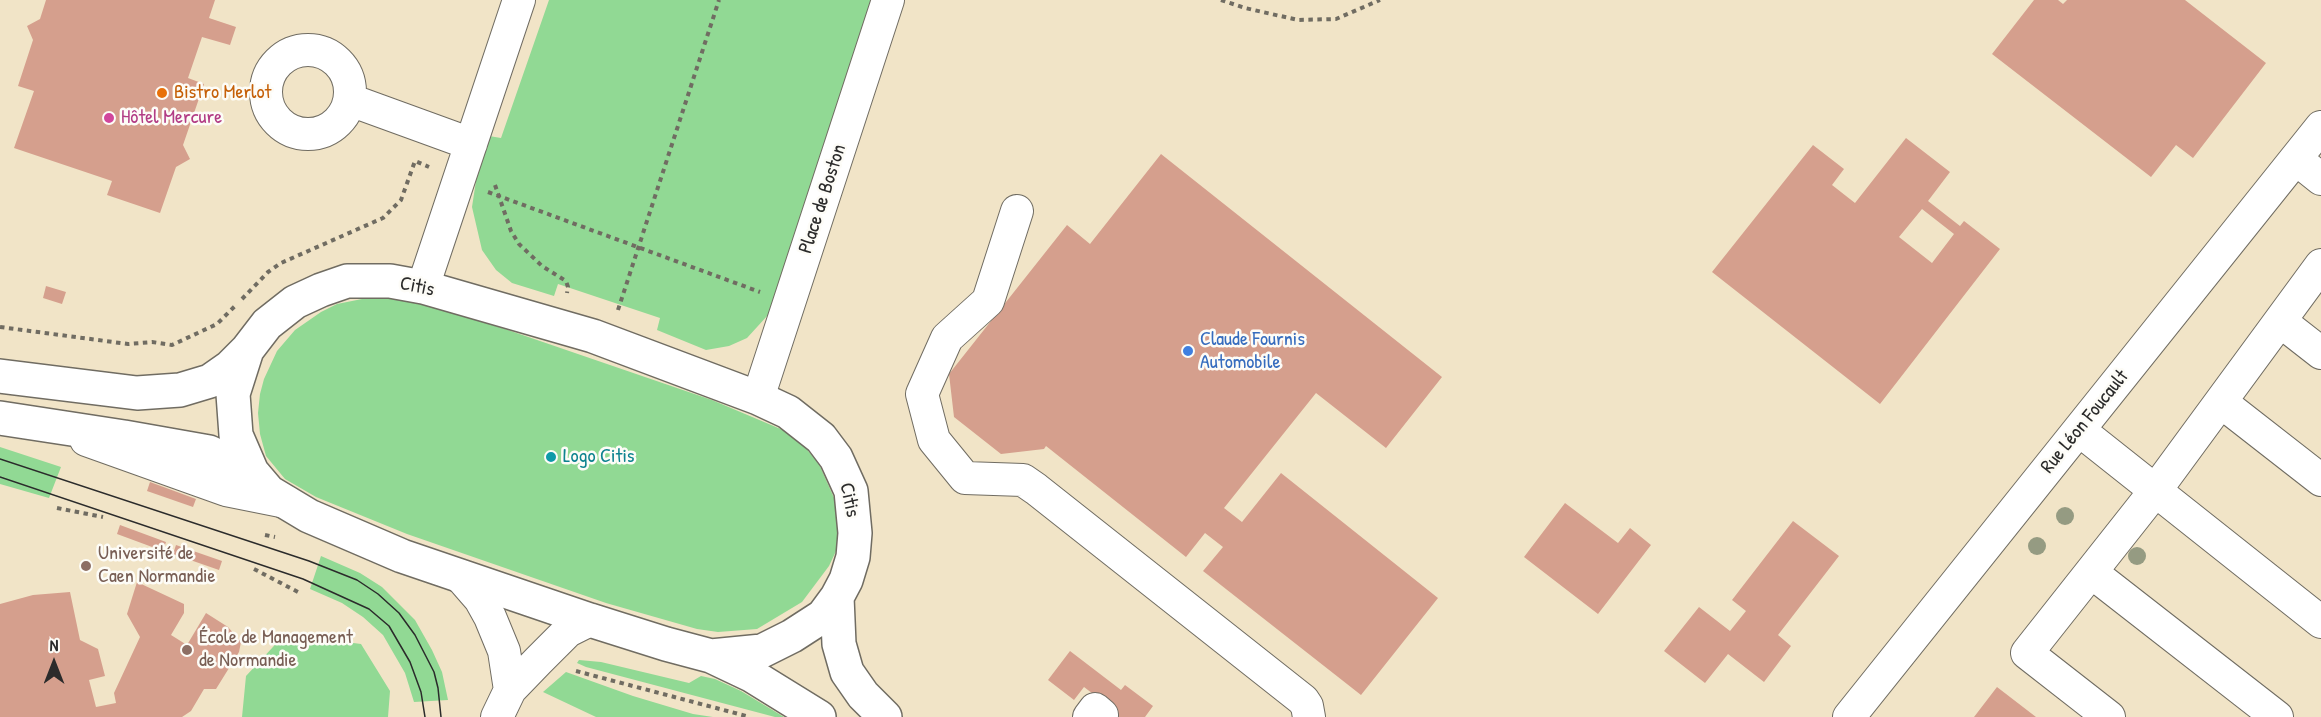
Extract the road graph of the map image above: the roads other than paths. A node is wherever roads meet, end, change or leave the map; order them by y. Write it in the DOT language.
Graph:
graph roads {
  1 [pos="519,0"];
  2 [pos="888,0"];
  3 [pos="350,100"];
  4 [pos="2321,127"];
  5 [pos="471,144"];
  6 [pos="2296,159"];
  7 [pos="2321,179"];
  8 [pos="1017,211"];
  9 [pos="2321,265"];
  10 [pos="423,287"];
  11 [pos="2280,321"];
  12 [pos="247,350"];
  13 [pos="2321,352"];
  14 [pos="0,376"];
  15 [pos="758,398"];
  16 [pos="2221,402"];
  17 [pos="0,418"];
  18 [pos="46,425"];
  19 [pos="2079,430"];
  20 [pos="252,472"];
  21 [pos="2321,480"];
  22 [pos="2155,491"];
  23 [pos="286,502"];
  24 [pos="2091,572"];
  25 [pos="460,576"];
  26 [pos="837,597"];
  27 [pos="590,620"];
  28 [pos="2321,622"];
  29 [pos="711,656"];
  30 [pos="503,704"];
  31 [pos="819,717"];
  32 [pos="885,717"];
  33 [pos="1309,717"];
  34 [pos="1849,717"];
  35 [pos="2109,717"];
  36 [pos="2277,717"];
  1 -- 5 [label="street"];
  2 -- 15 [label="street, Place de Boston"];
  3 -- 5 [label="street"];
  4 -- 6 [label="street, Rue Léon Foucault"];
  5 -- 10 [label="street"];
  6 -- 7 [label="street"];
  6 -- 19 [label="street, Rue Léon Foucault"];
  8 -- 33 [label="street"];
  9 -- 11 [label="street"];
  10 -- 12 [label="main road, Citis"];
  10 -- 15 [label="main road, Citis"];
  11 -- 13 [label="street"];
  11 -- 16 [label="street"];
  12 -- 14 [label="main road"];
  12 -- 20 [label="main road"];
  15 -- 26 [label="main road, Citis"];
  16 -- 21 [label="street"];
  16 -- 22 [label="street"];
  17 -- 18 [label="main road"];
  18 -- 20 [label="main road"];
  18 -- 23 [label="street"];
  19 -- 22 [label="street"];
  19 -- 34 [label="street, Rue Léon Foucault"];
  20 -- 23 [label="main road, Citis"];
  22 -- 24 [label="street"];
  22 -- 28 [label="street"];
  23 -- 25 [label="main road, Citis"];
  24 -- 35 [label="street"];
  24 -- 36 [label="street"];
  25 -- 27 [label="main road, Citis"];
  25 -- 30 [label="street"];
  26 -- 29 [label="main road, Citis"];
  26 -- 32 [label="main road"];
  27 -- 29 [label="main road, Citis"];
  27 -- 30 [label="street"];
  29 -- 31 [label="main road"];
}
